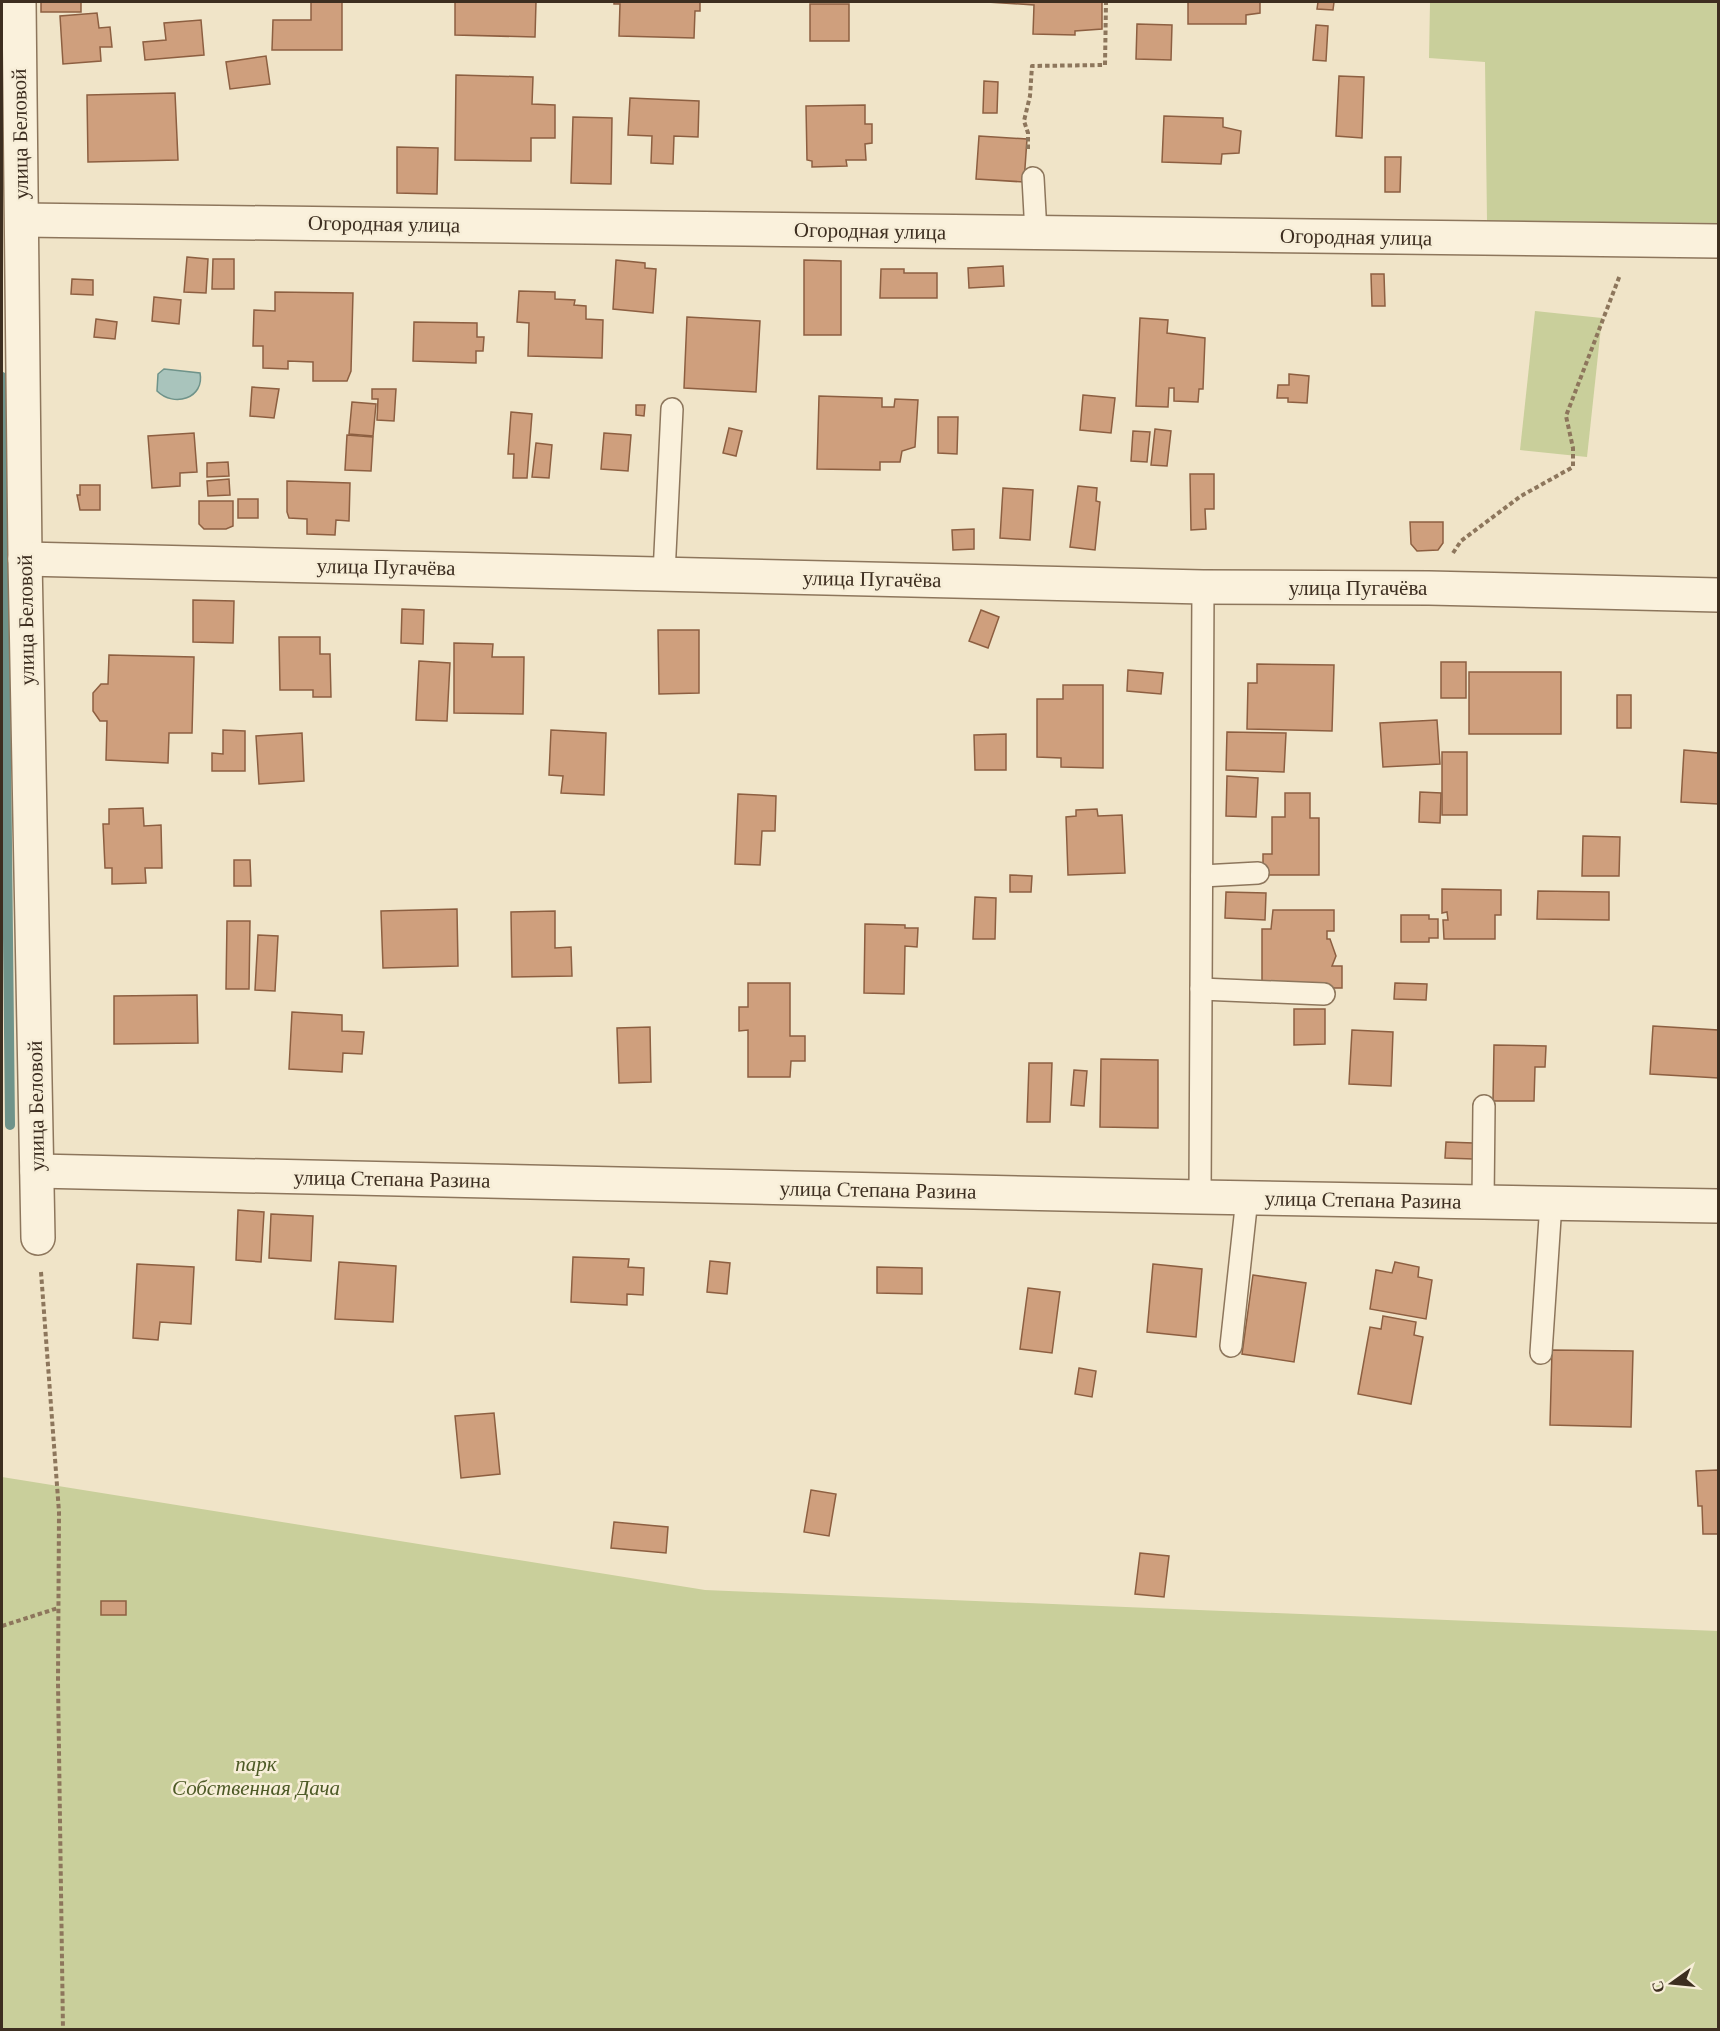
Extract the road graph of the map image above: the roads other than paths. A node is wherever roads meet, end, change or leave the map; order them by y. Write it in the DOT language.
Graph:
graph roads {
  1 [pos="19,2"];
  2 [pos="1033,178"];
  3 [pos="22,220"];
  4 [pos="1036,233"];
  5 [pos="1719,241"];
  6 [pos="672,409"];
  7 [pos="25,559"];
  8 [pos="664,574"];
  9 [pos="1203,587"];
  10 [pos="1719,595"];
  11 [pos="1258,873"];
  12 [pos="1202,876"];
  13 [pos="1202,989"];
  14 [pos="1324,994"];
  15 [pos="1484,1106"];
  16 [pos="37,1171"];
  17 [pos="1200,1197"];
  18 [pos="1247,1198"];
  19 [pos="1483,1202"];
  20 [pos="1551,1203"];
  21 [pos="1719,1206"];
  22 [pos="38,1238"];
  23 [pos="1231,1346"];
  24 [pos="1541,1353"];
  1 -- 3 [label="street, улица Беловой"];
  2 -- 4 [label="lane"];
  3 -- 4 [label="street, Огородная улица"];
  3 -- 7 [label="street, улица Беловой"];
  4 -- 5 [label="street, Огородная улица"];
  6 -- 8 [label="lane"];
  7 -- 8 [label="street, улица Пугачёва"];
  7 -- 16 [label="street, улица Беловой"];
  8 -- 9 [label="street, улица Пугачёва"];
  9 -- 10 [label="street, улица Пугачёва"];
  9 -- 12 [label="lane"];
  11 -- 12 [label="lane"];
  12 -- 13 [label="lane"];
  13 -- 14 [label="lane"];
  13 -- 17 [label="lane"];
  15 -- 19 [label="lane"];
  16 -- 17 [label="street, улица Степана Разина"];
  16 -- 22 [label="street, улица Беловой"];
  17 -- 18 [label="street, улица Степана Разина"];
  18 -- 19 [label="street, улица Степана Разина"];
  18 -- 23 [label="lane"];
  19 -- 20 [label="street, улица Степана Разина"];
  20 -- 21 [label="street, улица Степана Разина"];
  20 -- 24 [label="lane"];
}
